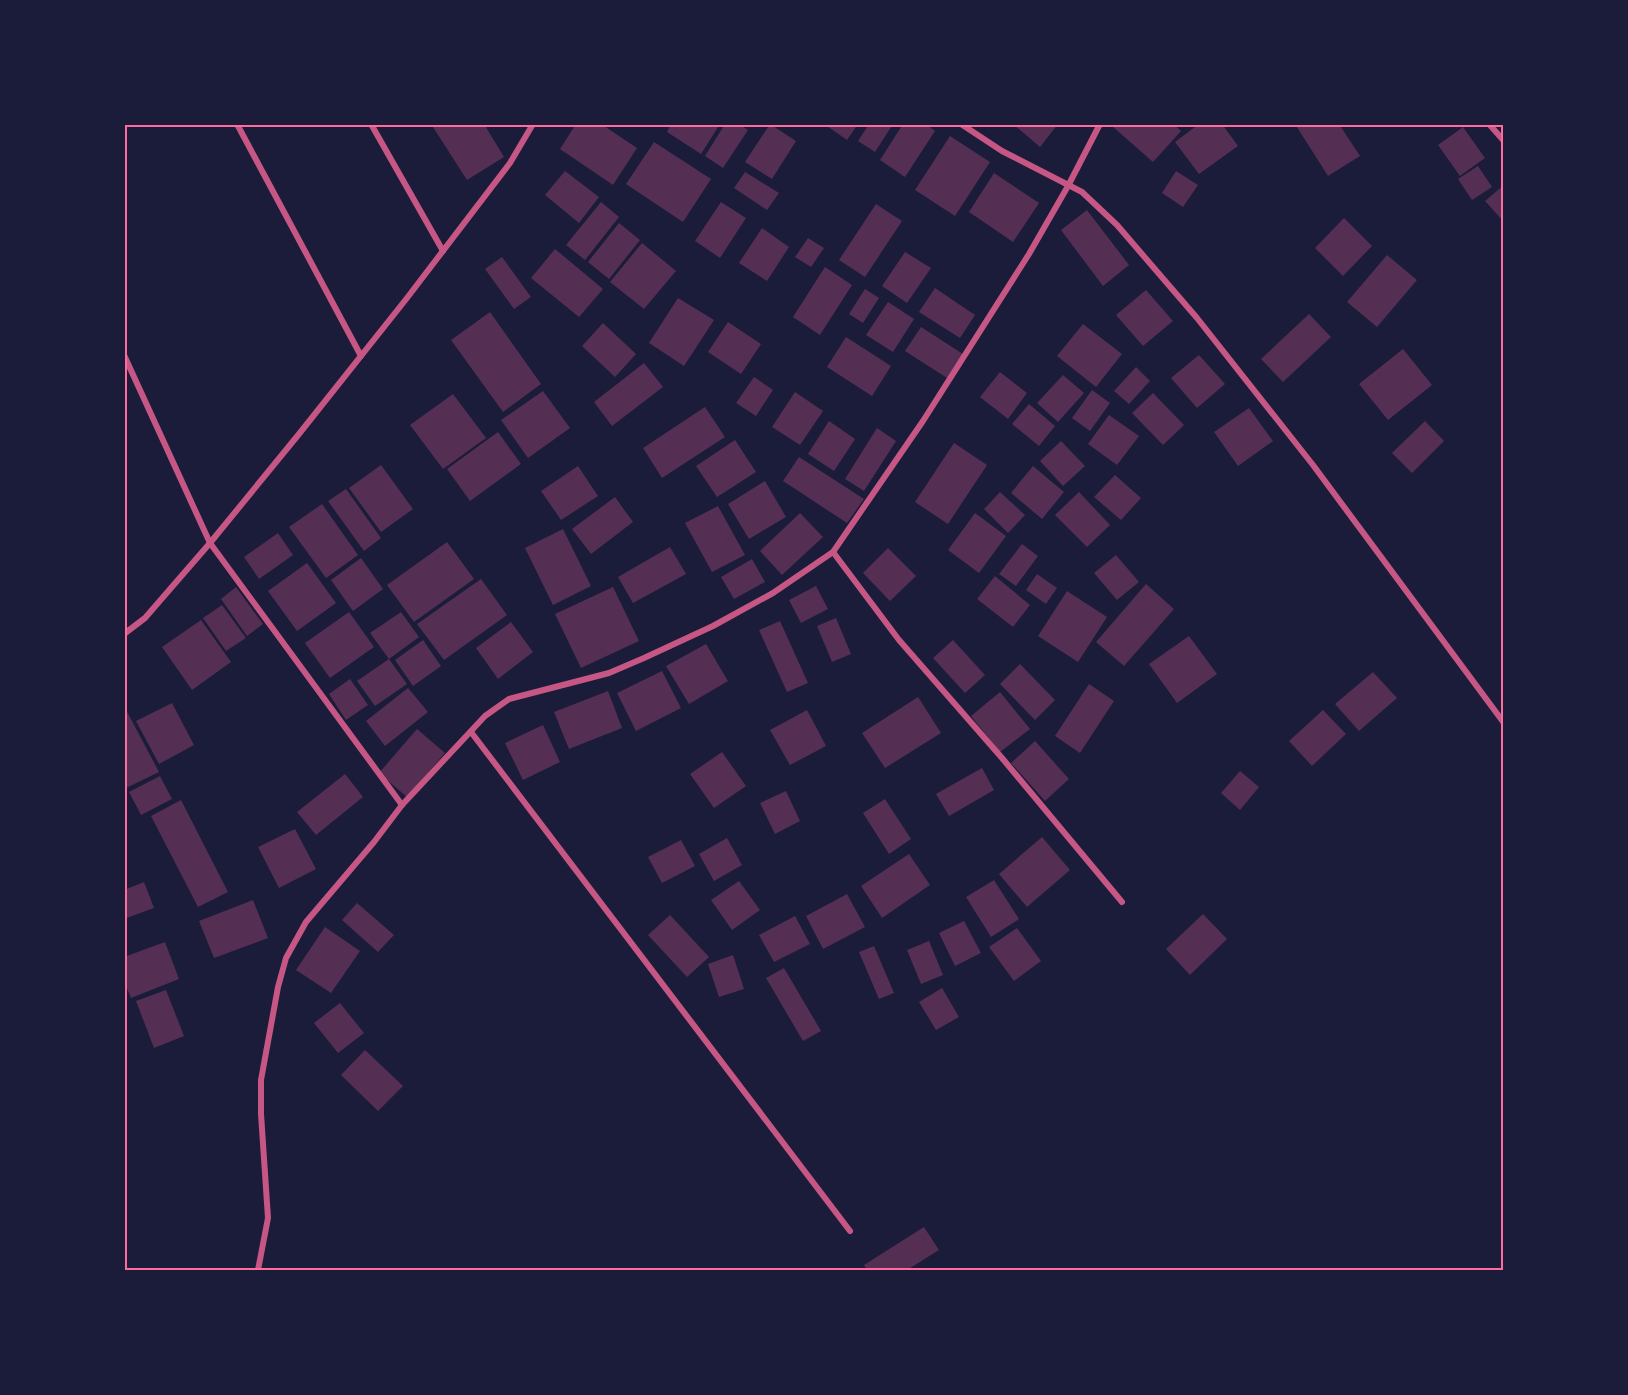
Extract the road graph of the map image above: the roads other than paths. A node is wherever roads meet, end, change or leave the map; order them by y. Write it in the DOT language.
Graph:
graph roads {
  1 [pos="237,124"];
  2 [pos="371,124"];
  3 [pos="533,124"];
  4 [pos="961,124"];
  5 [pos="1100,124"];
  6 [pos="1489,124"];
  7 [pos="1503,141"];
  8 [pos="1068,186"];
  9 [pos="442,251"];
  10 [pos="124,355"];
  11 [pos="361,356"];
  12 [pos="210,543"];
  13 [pos="833,552"];
  14 [pos="124,634"];
  15 [pos="1503,723"];
  16 [pos="471,732"];
  17 [pos="402,806"];
  18 [pos="1122,902"];
  19 [pos="850,1231"];
  20 [pos="258,1270"];
  1 -- 11 [label="street"];
  2 -- 9 [label="street"];
  3 -- 9 [label="street"];
  4 -- 8 [label="street"];
  5 -- 8 [label="street"];
  6 -- 7 [label="street"];
  8 -- 13 [label="street"];
  8 -- 15 [label="street"];
  9 -- 11 [label="street"];
  10 -- 12 [label="street"];
  11 -- 12 [label="street"];
  12 -- 14 [label="street"];
  12 -- 17 [label="street"];
  13 -- 16 [label="street"];
  13 -- 18 [label="street"];
  16 -- 17 [label="street"];
  16 -- 19 [label="street"];
  17 -- 20 [label="street"];
}
